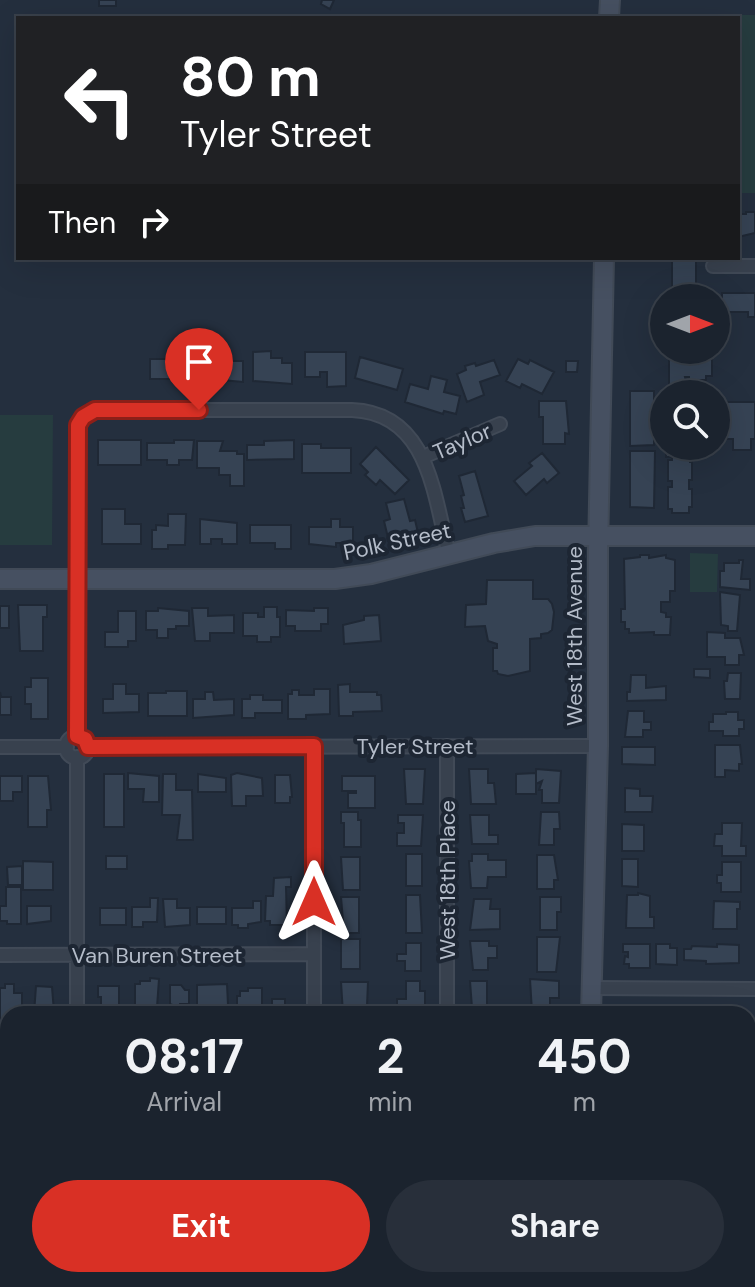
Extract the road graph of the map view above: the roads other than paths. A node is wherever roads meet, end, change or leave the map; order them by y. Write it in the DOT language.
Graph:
graph roads {
  1 [pos="604,260"];
  2 [pos="713,266"];
  3 [pos="755,266"];
  4 [pos="500,424"];
  5 [pos="423,457"];
  6 [pos="598,536"];
  7 [pos="755,536"];
  8 [pos="449,555"];
  9 [pos="0,579"];
  10 [pos="77,579"];
  11 [pos="77,736"];
  12 [pos="314,746"];
  13 [pos="447,746"];
  14 [pos="598,746"];
  15 [pos="0,747"];
  16 [pos="67,747"];
  17 [pos="88,747"];
  18 [pos="77,757"];
  19 [pos="314,954"];
  20 [pos="0,955"];
  21 [pos="77,955"];
  22 [pos="592,988"];
  23 [pos="755,989"];
  24 [pos="77,1006"];
  25 [pos="314,1006"];
  26 [pos="447,1006"];
  27 [pos="591,1006"];
  1 -- 6 [label="main road, West 18th Avenue"];
  2 -- 3 [label="street"];
  4 -- 5 [label="street, Taylor"];
  5 -- 8 [label="street"];
  5 -- 10 [label="street"];
  6 -- 7 [label="main road, Polk Street"];
  6 -- 8 [label="main road, Polk Street"];
  6 -- 14 [label="main road, West 18th Avenue"];
  8 -- 10 [label="main road, Polk Street"];
  9 -- 10 [label="main road, Polk Street"];
  10 -- 11 [label="street"];
  11 -- 16 [label="street"];
  11 -- 17 [label="street"];
  12 -- 13 [label="street, Tyler Street"];
  12 -- 17 [label="street, Tyler Street"];
  12 -- 19 [label="street"];
  13 -- 14 [label="street, Tyler Street"];
  13 -- 26 [label="street, West 18th Place"];
  14 -- 22 [label="main road, West 18th Avenue"];
  15 -- 16 [label="street"];
  16 -- 18 [label="street"];
  17 -- 18 [label="street"];
  18 -- 21 [label="street"];
  19 -- 21 [label="street, Van Buren Street"];
  19 -- 25 [label="street"];
  20 -- 21 [label="street, Van Buren Street"];
  21 -- 24 [label="street"];
  22 -- 23 [label="street"];
  22 -- 27 [label="main road, West 18th Avenue"];
}
